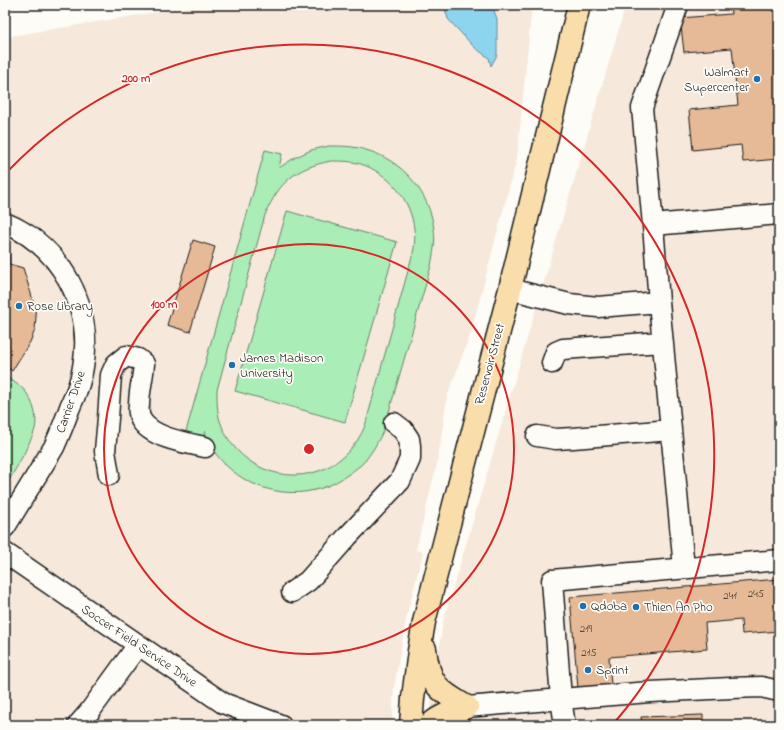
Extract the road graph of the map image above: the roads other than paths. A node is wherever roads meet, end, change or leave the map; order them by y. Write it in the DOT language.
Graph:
graph roads {
  1 [pos="579,5"];
  2 [pos="678,5"];
  3 [pos="779,214"];
  4 [pos="5,223"];
  5 [pos="652,225"];
  6 [pos="510,289"];
  7 [pos="659,302"];
  8 [pos="662,342"];
  9 [pos="552,363"];
  10 [pos="394,423"];
  11 [pos="671,430"];
  12 [pos="537,436"];
  13 [pos="205,447"];
  14 [pos="109,475"];
  15 [pos="5,527"];
  16 [pos="5,553"];
  17 [pos="779,560"];
  18 [pos="684,568"];
  19 [pos="292,592"];
  20 [pos="423,630"];
  21 [pos="138,645"];
  22 [pos="779,691"];
  23 [pos="561,698"];
  24 [pos="467,707"];
  25 [pos="78,725"];
  26 [pos="280,725"];
  27 [pos="411,725"];
  28 [pos="430,725"];
  29 [pos="565,725"];
  1 -- 6 [label="main road, Reservoir Street"];
  2 -- 5 [label="street"];
  3 -- 5 [label="street"];
  4 -- 15 [label="street, Carrier Drive"];
  5 -- 7 [label="street"];
  6 -- 7 [label="street"];
  6 -- 20 [label="main road, Reservoir Street"];
  7 -- 8 [label="street"];
  8 -- 9 [label="street"];
  8 -- 11 [label="street"];
  10 -- 19 [label="street"];
  11 -- 12 [label="street"];
  11 -- 18 [label="street"];
  13 -- 14 [label="street"];
  16 -- 21 [label="street, Soccer Field Service Drive"];
  17 -- 18 [label="street"];
  18 -- 23 [label="street"];
  20 -- 24 [label="main road"];
  20 -- 27 [label="main road, Reservoir Street"];
  21 -- 25 [label="street"];
  21 -- 26 [label="street, Soccer Field Service Drive"];
  22 -- 23 [label="street"];
  23 -- 24 [label="street"];
  23 -- 29 [label="street"];
  24 -- 28 [label="main road"];
}
